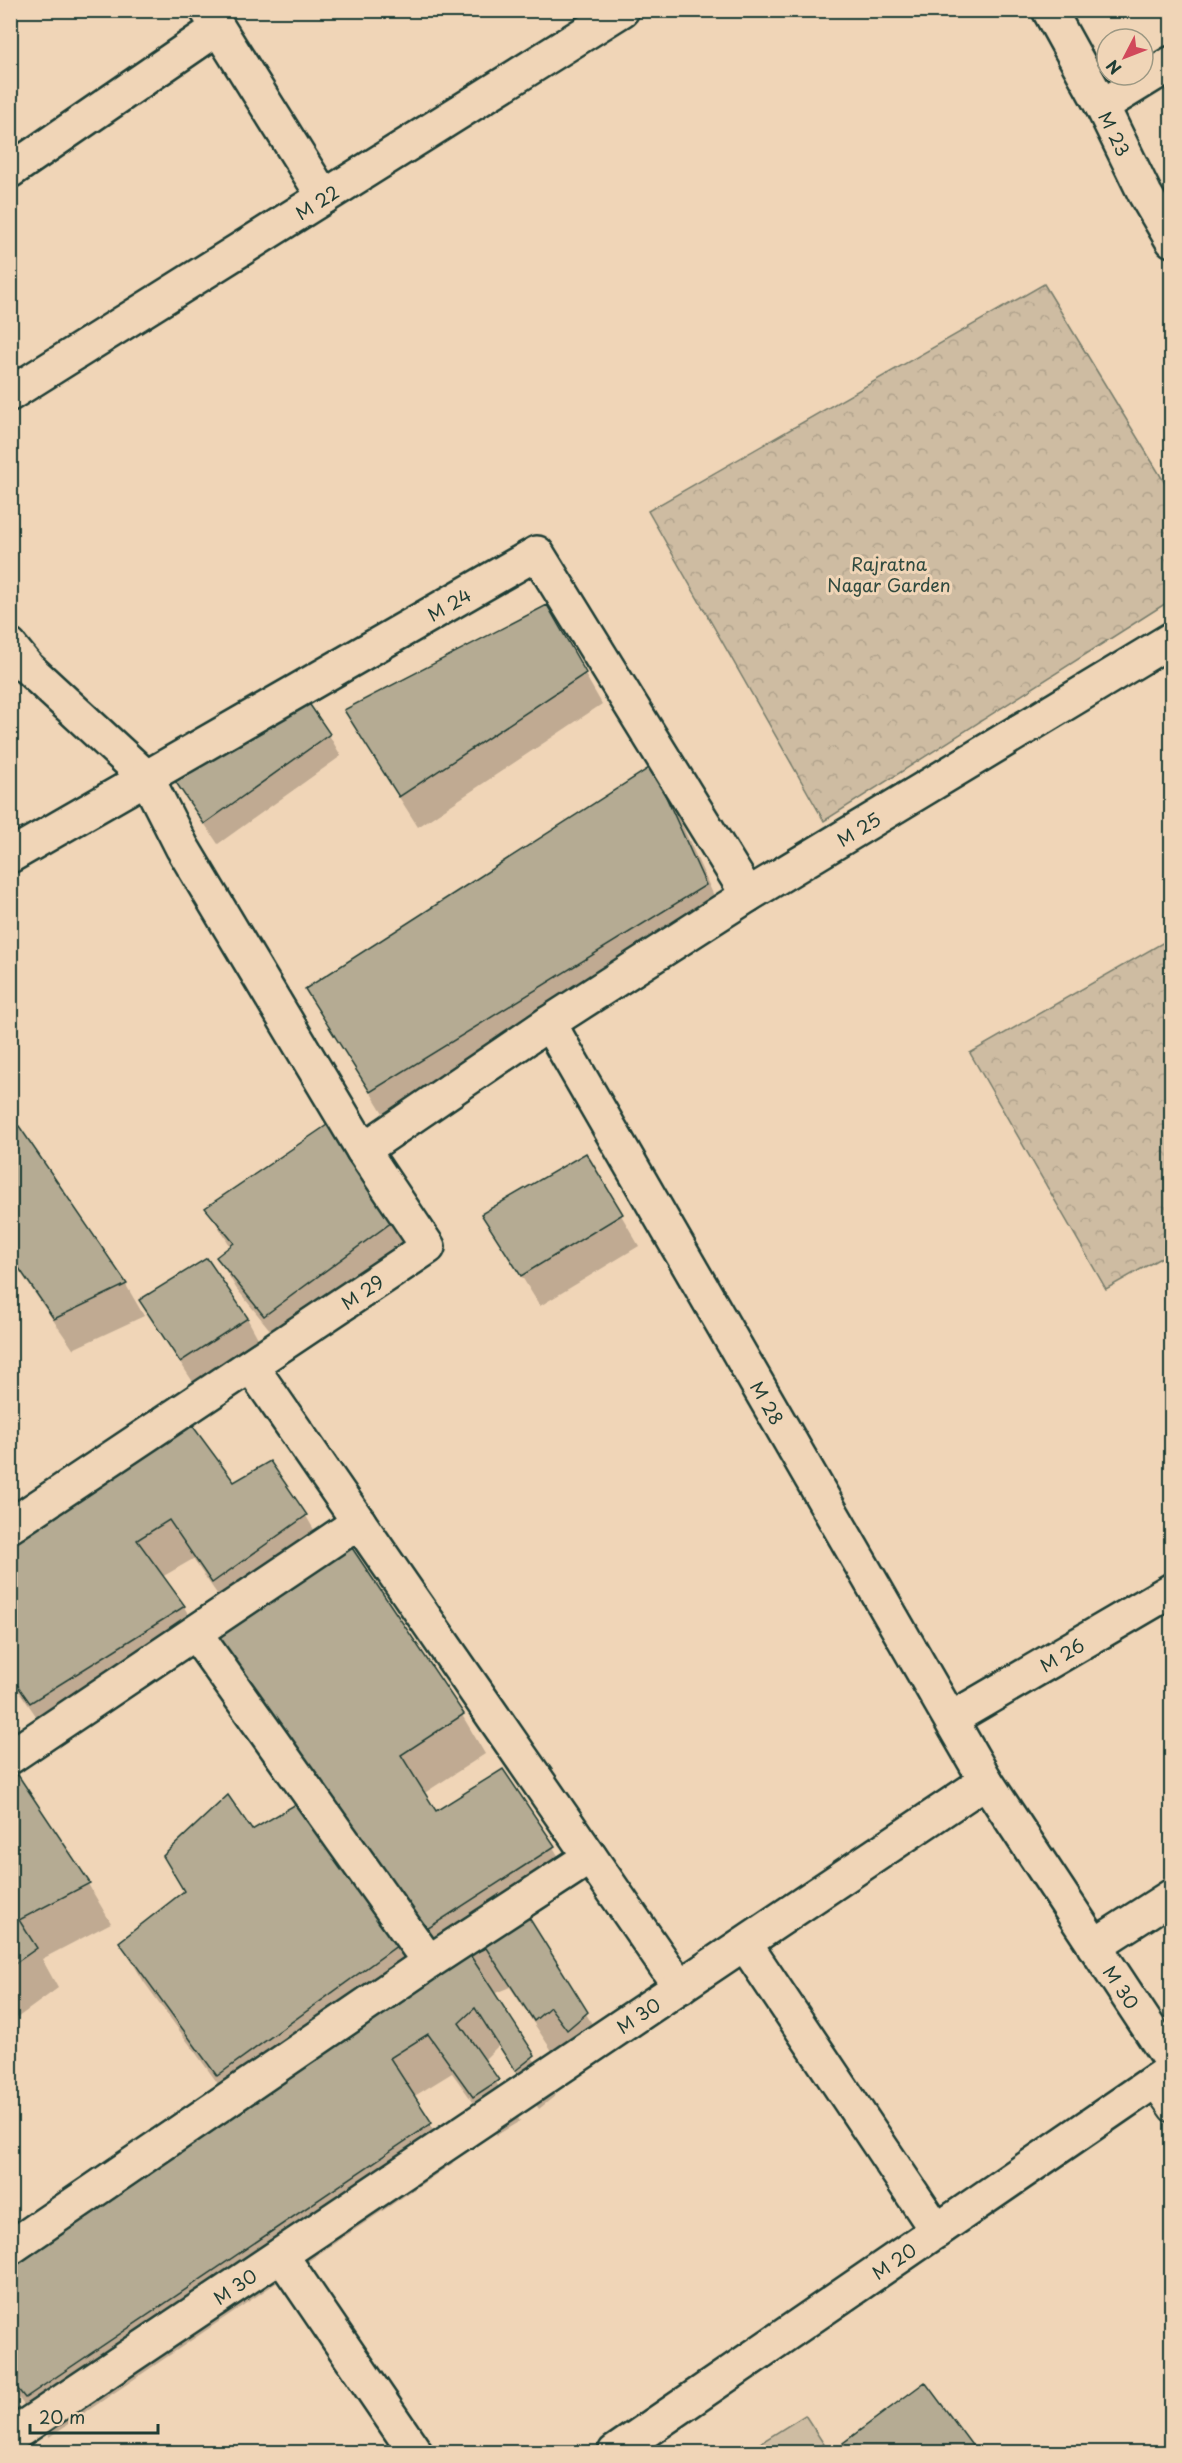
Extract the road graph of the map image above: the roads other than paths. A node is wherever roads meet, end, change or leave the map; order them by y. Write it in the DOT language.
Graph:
graph roads {
  1 [pos="622,10"];
  2 [pos="1049,10"];
  3 [pos="213,20"];
  4 [pos="1172,63"];
  5 [pos="1102,106"];
  6 [pos="10,171"];
  7 [pos="324,197"];
  8 [pos="1172,240"];
  9 [pos="10,394"];
  10 [pos="1172,639"];
  11 [pos="10,646"];
  12 [pos="147,777"];
  13 [pos="10,856"];
  14 [pos="748,895"];
  15 [pos="549,1023"];
  16 [pos="363,1150"];
  17 [pos="251,1366"];
  18 [pos="359,1522"];
  19 [pos="10,1526"];
  20 [pos="1172,1590"];
  21 [pos="195,1633"];
  22 [pos="951,1719"];
  23 [pos="10,1757"];
  24 [pos="986,1781"];
  25 [pos="590,1857"];
  26 [pos="1172,1896"];
  27 [pos="745,1944"];
  28 [pos="1094,1946"];
  29 [pos="429,1962"];
  30 [pos="680,1987"];
  31 [pos="1165,2071"];
  32 [pos="1172,2109"];
  33 [pos="937,2231"];
  34 [pos="10,2248"];
  35 [pos="281,2254"];
  36 [pos="12,2433"];
  37 [pos="415,2452"];
  38 [pos="615,2452"];
  1 -- 7 [label="street, M 22"];
  2 -- 5 [label="street, M 23"];
  3 -- 6 [label="street"];
  3 -- 7 [label="street"];
  4 -- 5 [label="street"];
  5 -- 8 [label="street, M 23"];
  7 -- 9 [label="street, M 22"];
  10 -- 14 [label="street, M 25"];
  11 -- 12 [label="street"];
  12 -- 13 [label="street, M 24"];
  12 -- 14 [label="street, M 24"];
  12 -- 16 [label="street"];
  14 -- 15 [label="street, M 25"];
  15 -- 16 [label="street"];
  15 -- 22 [label="street, M 28"];
  16 -- 17 [label="street, M 29"];
  17 -- 18 [label="street"];
  17 -- 19 [label="street, M 29"];
  18 -- 21 [label="street"];
  18 -- 25 [label="street"];
  20 -- 22 [label="street, M 26"];
  21 -- 23 [label="street"];
  21 -- 29 [label="street"];
  22 -- 24 [label="street, M 28"];
  24 -- 27 [label="street, M 30"];
  24 -- 28 [label="street, M 30"];
  25 -- 29 [label="street"];
  25 -- 30 [label="street"];
  26 -- 28 [label="street"];
  27 -- 30 [label="street, M 30"];
  27 -- 33 [label="street"];
  28 -- 31 [label="street, M 30"];
  29 -- 34 [label="street"];
  30 -- 35 [label="street, M 30"];
  31 -- 32 [label="lane"];
  31 -- 33 [label="street, M 20"];
  33 -- 38 [label="street, M 20"];
  35 -- 36 [label="street, M 30"];
  35 -- 37 [label="street"];
}
